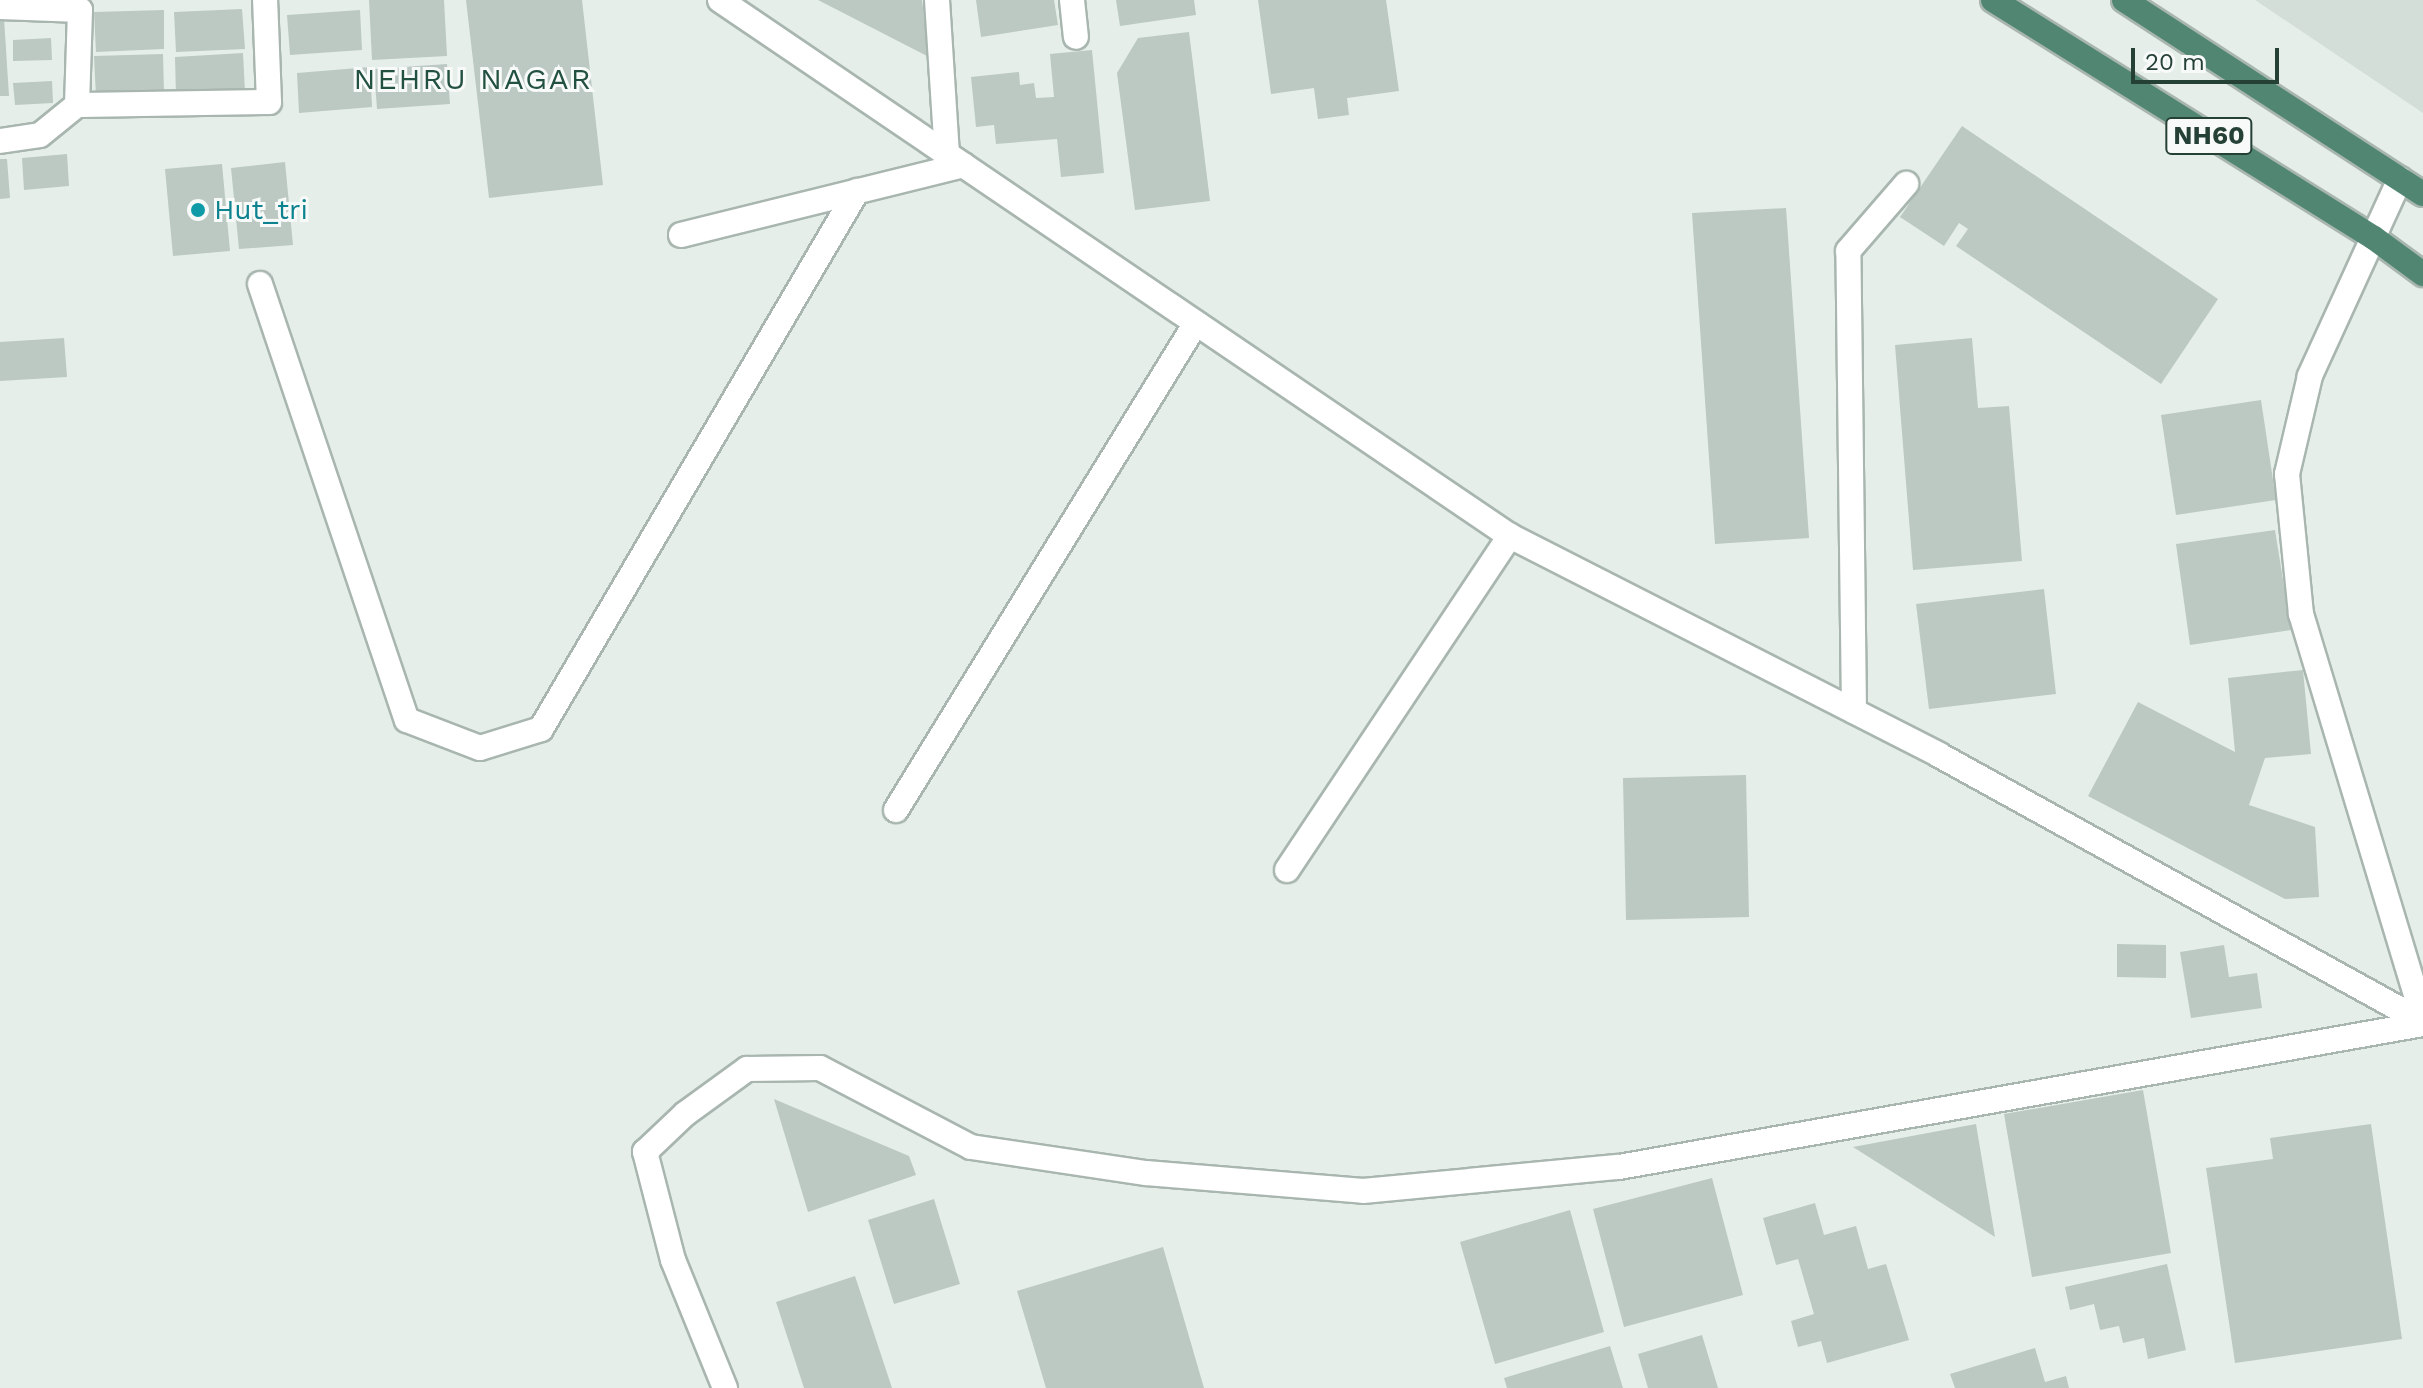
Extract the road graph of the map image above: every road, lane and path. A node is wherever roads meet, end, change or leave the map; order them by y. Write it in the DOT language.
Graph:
graph roads {
  1 [pos="265,0"];
  2 [pos="720,0"];
  3 [pos="937,0"];
  4 [pos="1072,0"];
  5 [pos="1993,0"];
  6 [pos="2124,0"];
  7 [pos="0,7"];
  8 [pos="1076,37"];
  9 [pos="77,105"];
  10 [pos="0,141"];
  11 [pos="955,160"];
  12 [pos="2400,179"];
  13 [pos="1906,184"];
  14 [pos="857,191"];
  15 [pos="2423,194"];
  16 [pos="681,235"];
  17 [pos="2374,238"];
  18 [pos="2423,274"];
  19 [pos="260,284"];
  20 [pos="1196,323"];
  21 [pos="1510,536"];
  22 [pos="1854,711"];
  23 [pos="896,810"];
  24 [pos="1287,870"];
  25 [pos="2423,1021"];
  26 [pos="725,1388"];
  1 -- 9 [label="street"];
  2 -- 11 [label="street"];
  3 -- 11 [label="street"];
  4 -- 8 [label="street"];
  5 -- 17 [label="highway, NH60"];
  6 -- 12 [label="highway, NH60"];
  7 -- 9 [label="street"];
  9 -- 10 [label="street"];
  11 -- 14 [label="street"];
  11 -- 20 [label="street"];
  12 -- 15 [label="highway, NH60"];
  12 -- 17 [label="street"];
  13 -- 22 [label="street"];
  14 -- 16 [label="street"];
  14 -- 19 [label="street"];
  17 -- 18 [label="highway, NH60"];
  17 -- 25 [label="street"];
  20 -- 21 [label="street"];
  20 -- 23 [label="street"];
  21 -- 22 [label="street"];
  21 -- 24 [label="street"];
  22 -- 25 [label="street"];
  25 -- 26 [label="street"];
}
